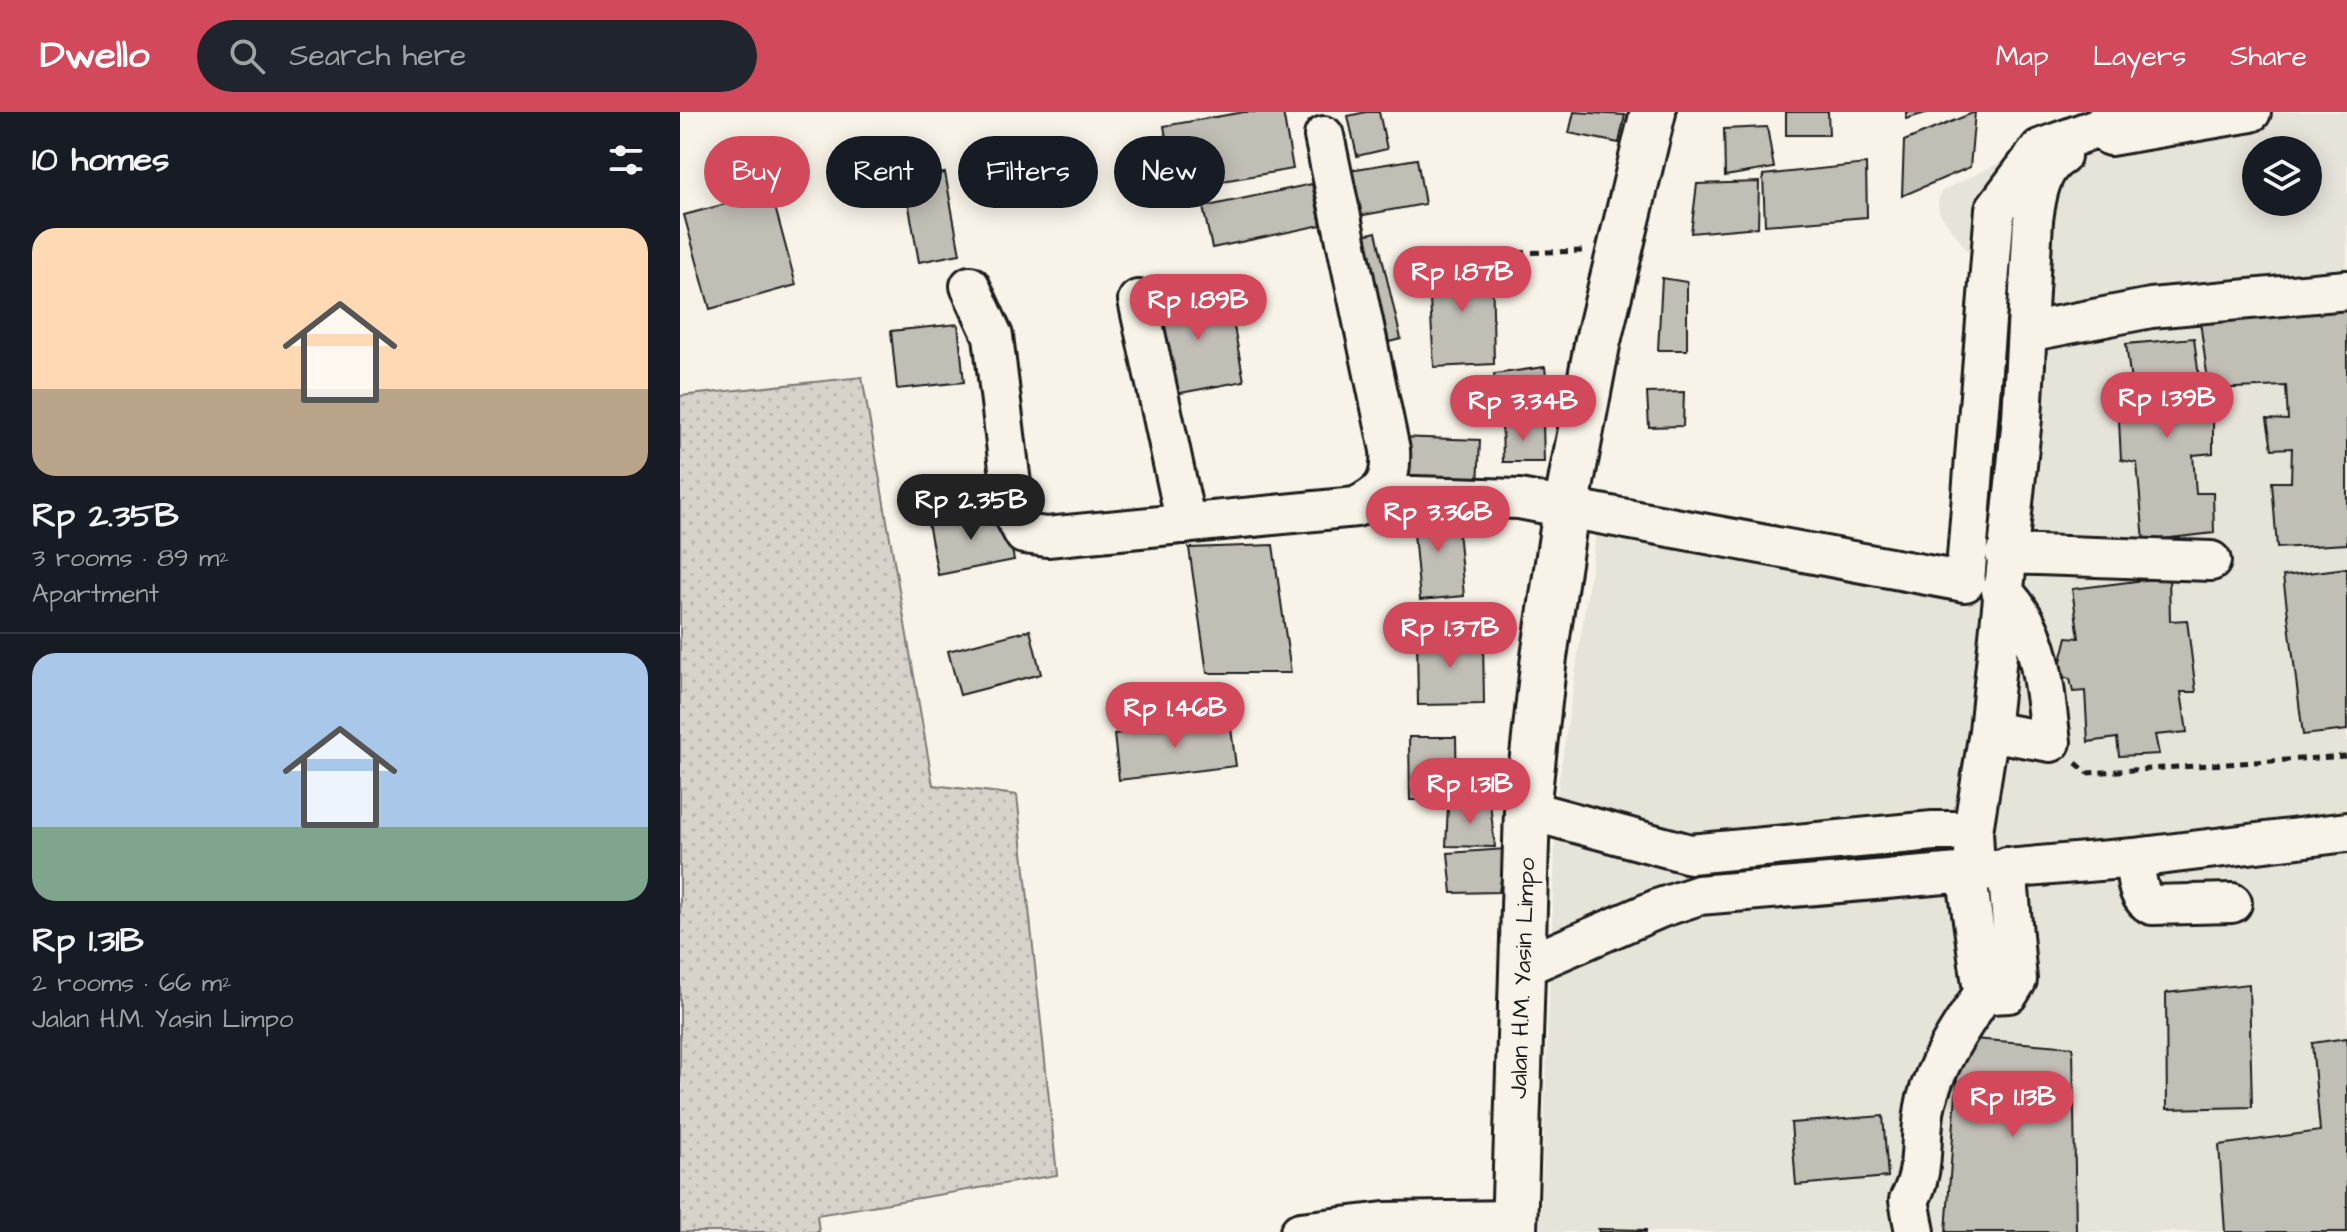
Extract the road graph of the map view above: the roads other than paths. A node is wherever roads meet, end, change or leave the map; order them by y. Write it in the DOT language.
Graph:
graph roads {
  1 [pos="1653,112"];
  2 [pos="2140,112"];
  3 [pos="2251,112"];
  4 [pos="1324,136"];
  5 [pos="970,286"];
  6 [pos="2347,290"];
  7 [pos="1138,300"];
  8 [pos="2027,332"];
  9 [pos="1379,495"];
  10 [pos="1566,509"];
  11 [pos="1186,524"];
  12 [pos="2211,561"];
  13 [pos="2003,572"];
  14 [pos="1989,731"];
  15 [pos="1527,810"];
  16 [pos="1973,831"];
  17 [pos="2347,832"];
  18 [pos="1660,847"];
  19 [pos="2134,858"];
  20 [pos="1986,880"];
  21 [pos="2232,903"];
  22 [pos="1660,908"];
  23 [pos="1525,966"];
  24 [pos="1514,1226"];
  25 [pos="1300,1232"];
  26 [pos="1915,1232"];
  1 -- 10 [label="main road, Jalan H.M. Yasin Limpo"];
  2 -- 10 [label="street"];
  3 -- 8 [label="street"];
  4 -- 9 [label="street"];
  5 -- 11 [label="street"];
  6 -- 8 [label="street"];
  7 -- 11 [label="street"];
  8 -- 13 [label="street"];
  9 -- 10 [label="street"];
  9 -- 11 [label="street"];
  10 -- 15 [label="main road, Jalan H.M. Yasin Limpo"];
  12 -- 13 [label="street"];
  13 -- 14 [label="street"];
  13 -- 14 [label="street"];
  14 -- 16 [label="street"];
  15 -- 18 [label="street"];
  15 -- 23 [label="main road, Jalan H.M. Yasin Limpo"];
  16 -- 18 [label="street"];
  16 -- 20 [label="street"];
  17 -- 19 [label="street"];
  18 -- 22 [label="street"];
  19 -- 20 [label="street"];
  19 -- 21 [label="street"];
  20 -- 22 [label="street"];
  20 -- 26 [label="street"];
  22 -- 23 [label="street"];
  23 -- 24 [label="main road, Jalan H.M. Yasin Limpo"];
  24 -- 25 [label="street"];
}
